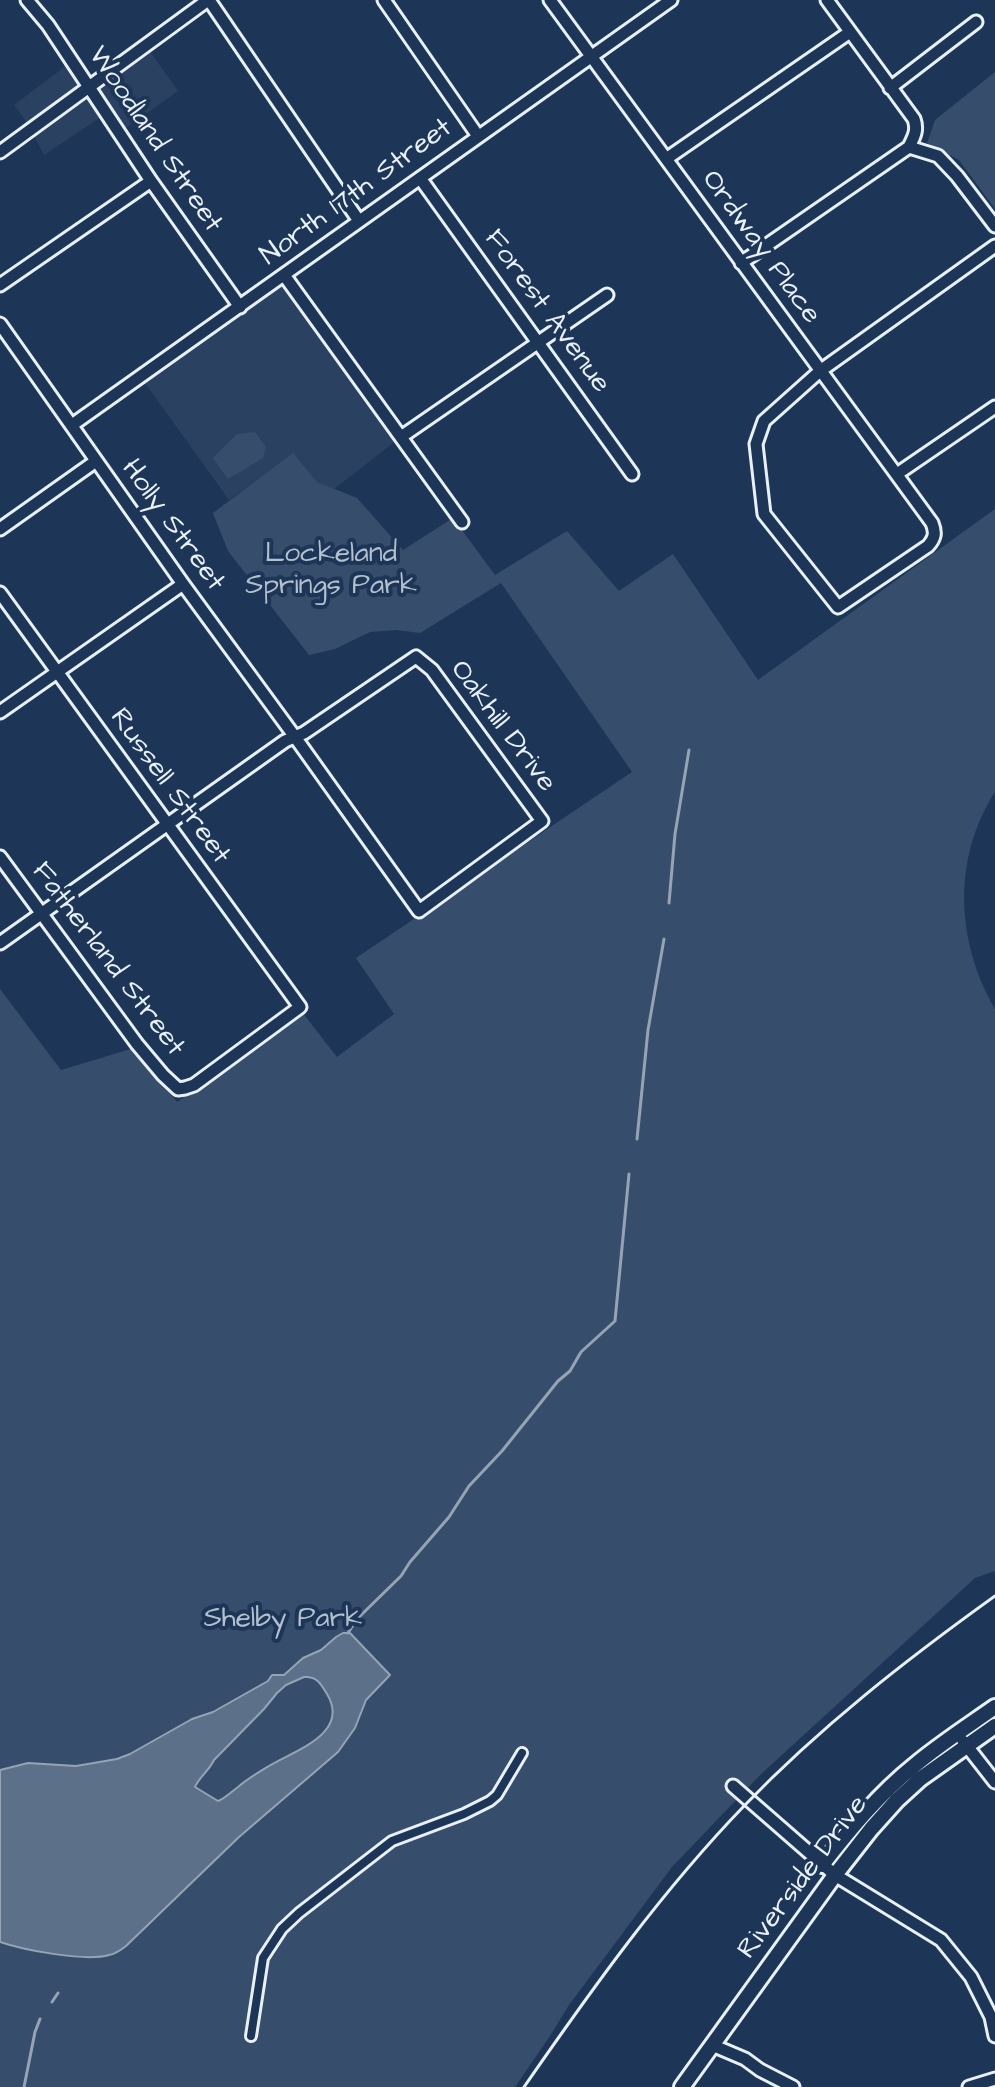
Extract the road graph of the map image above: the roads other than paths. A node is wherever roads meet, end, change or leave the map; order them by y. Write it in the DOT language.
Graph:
graph roads {
  1 [pos="27,0"];
  2 [pos="209,0"];
  3 [pos="384,0"];
  4 [pos="550,0"];
  5 [pos="671,0"];
  6 [pos="827,0"];
  7 [pos="976,22"];
  8 [pos="850,32"];
  9 [pos="591,57"];
  10 [pos="890,88"];
  11 [pos="89,89"];
  12 [pos="478,136"];
  13 [pos="909,147"];
  14 [pos="0,152"];
  15 [pos="666,159"];
  16 [pos="420,178"];
  17 [pos="151,181"];
  18 [pos="359,221"];
  19 [pos="995,226"];
  20 [pos="995,246"];
  21 [pos="741,263"];
  22 [pos="284,275"];
  23 [pos="0,285"];
  24 [pos="607,295"];
  25 [pos="240,307"];
  26 [pos="0,324"];
  27 [pos="538,343"];
  28 [pos="820,371"];
  29 [pos="995,407"];
  30 [pos="72,425"];
  31 [pos="401,437"];
  32 [pos="96,461"];
  33 [pos="632,474"];
  34 [pos="897,474"];
  35 [pos="462,522"];
  36 [pos="0,529"];
  37 [pos="183,584"];
  38 [pos="0,593"];
  39 [pos="56,673"];
  40 [pos="0,712"];
  41 [pos="295,737"];
  42 [pos="167,825"];
  43 [pos="0,857"];
  44 [pos="419,911"];
  45 [pos="41,914"];
  46 [pos="0,943"];
  47 [pos="178,1089"];
  48 [pos="995,1707"];
  49 [pos="995,1726"];
  50 [pos="957,1733"];
  51 [pos="967,1746"];
  52 [pos="522,1753"];
  53 [pos="995,1782"];
  54 [pos="733,1786"];
  55 [pos="822,1865"];
  56 [pos="835,1875"];
  57 [pos="251,2036"];
  58 [pos="995,2036"];
  59 [pos="712,2045"];
  60 [pos="995,2079"];
  61 [pos="682,2087"];
  62 [pos="793,2087"];
  63 [pos="969,2087"];
  1 -- 11 [label="street, Woodland Street"];
  2 -- 11 [label="street"];
  2 -- 18 [label="street"];
  3 -- 12 [label="street"];
  4 -- 9 [label="street, Ordway Place"];
  5 -- 9 [label="street, North 17th Street"];
  6 -- 8 [label="street"];
  7 -- 10 [label="street"];
  8 -- 10 [label="street"];
  8 -- 15 [label="street"];
  9 -- 12 [label="street, North 17th Street"];
  9 -- 15 [label="street, Ordway Place"];
  10 -- 13 [label="street"];
  11 -- 14 [label="street"];
  11 -- 17 [label="street, Woodland Street"];
  12 -- 16 [label="street, North 17th Street"];
  13 -- 19 [label="street"];
  13 -- 21 [label="street"];
  15 -- 21 [label="street, Ordway Place"];
  16 -- 18 [label="street, North 17th Street"];
  16 -- 27 [label="street, Forest Avenue"];
  17 -- 23 [label="street"];
  17 -- 25 [label="street, Woodland Street"];
  18 -- 22 [label="street, North 17th Street"];
  20 -- 28 [label="street"];
  21 -- 28 [label="street, Ordway Place"];
  22 -- 25 [label="street, North 17th Street"];
  22 -- 31 [label="street"];
  24 -- 27 [label="street"];
  25 -- 30 [label="street, North 17th Street"];
  26 -- 30 [label="street, Holly Street"];
  27 -- 31 [label="street"];
  27 -- 33 [label="street, Forest Avenue"];
  28 -- 34 [label="street, Ordway Place"];
  28 -- 34 [label="street, Ordway Place"];
  29 -- 34 [label="street"];
  30 -- 32 [label="street, Holly Street"];
  31 -- 35 [label="street"];
  32 -- 36 [label="street"];
  32 -- 37 [label="street, Holly Street"];
  37 -- 39 [label="street"];
  37 -- 41 [label="street, Holly Street"];
  38 -- 39 [label="street, Russell Street"];
  39 -- 40 [label="street"];
  39 -- 42 [label="street, Russell Street"];
  41 -- 42 [label="street"];
  41 -- 44 [label="street, Holly Street"];
  41 -- 44 [label="street, Oakhill Drive"];
  42 -- 45 [label="street"];
  42 -- 47 [label="street, Russell Street"];
  43 -- 45 [label="street, Fatherland Street"];
  45 -- 46 [label="street"];
  45 -- 47 [label="street, Fatherland Street"];
  48 -- 50 [label="street, Riverside Drive"];
  49 -- 51 [label="street, Riverside Drive"];
  50 -- 51 [label="street"];
  50 -- 55 [label="street, Riverside Drive"];
  51 -- 53 [label="street"];
  51 -- 56 [label="street, Riverside Drive"];
  52 -- 57 [label="street"];
  54 -- 55 [label="street"];
  55 -- 56 [label="street"];
  56 -- 58 [label="street"];
  56 -- 59 [label="street, Riverside Drive"];
  59 -- 61 [label="street, Riverside Drive"];
  59 -- 62 [label="street"];
  60 -- 63 [label="street"];
}
